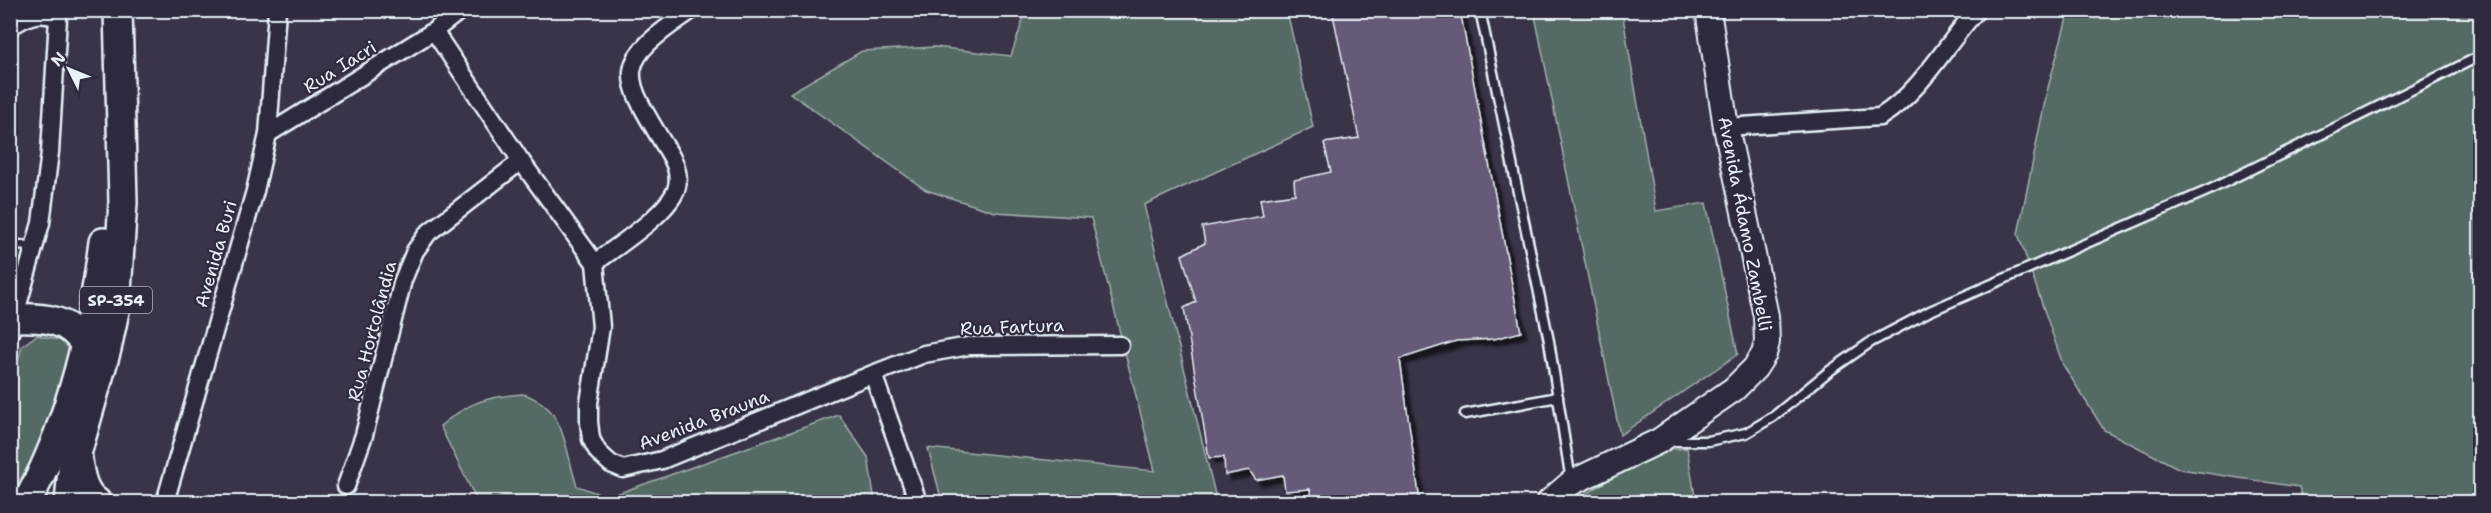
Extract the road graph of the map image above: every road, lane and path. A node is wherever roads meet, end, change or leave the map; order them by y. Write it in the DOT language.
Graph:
graph roads {
  1 [pos="15,10"];
  2 [pos="118,10"];
  3 [pos="277,10"];
  4 [pos="461,10"];
  5 [pos="693,10"];
  6 [pos="1480,10"];
  7 [pos="1708,10"];
  8 [pos="1977,10"];
  9 [pos="57,14"];
  10 [pos="10,17"];
  11 [pos="10,27"];
  12 [pos="434,31"];
  13 [pos="2481,56"];
  14 [pos="1726,127"];
  15 [pos="268,134"];
  16 [pos="121,144"];
  17 [pos="521,161"];
  18 [pos="10,244"];
  19 [pos="36,247"];
  20 [pos="596,263"];
  21 [pos="12,326"];
  22 [pos="85,345"];
  23 [pos="1120,345"];
  24 [pos="873,374"];
  25 [pos="1558,397"];
  26 [pos="1465,414"];
  27 [pos="1659,441"];
  28 [pos="76,451"];
  29 [pos="1571,483"];
  30 [pos="346,486"];
  31 [pos="27,502"];
  32 [pos="69,502"];
  33 [pos="97,502"];
  34 [pos="165,502"];
  35 [pos="918,502"];
  36 [pos="1549,502"];
  1 -- 10 [label="street"];
  2 -- 16 [label="main road, SP-354"];
  3 -- 15 [label="street, Avenida Buri"];
  4 -- 12 [label="street, Rua Iacri"];
  5 -- 20 [label="street"];
  6 -- 25 [label="lane"];
  7 -- 14 [label="street, Avenida Ádamo Zambelli"];
  8 -- 14 [label="street"];
  9 -- 11 [label="street"];
  9 -- 19 [label="street"];
  12 -- 15 [label="street, Rua Iacri"];
  12 -- 17 [label="street"];
  13 -- 27 [label="lane"];
  14 -- 27 [label="street, Avenida Ádamo Zambelli"];
  15 -- 34 [label="street, Avenida Buri"];
  16 -- 22 [label="main road, SP-354"];
  16 -- 28 [label="main road, SP-354"];
  17 -- 20 [label="street"];
  17 -- 30 [label="street, Rua Hortolândia"];
  18 -- 19 [label="lane"];
  19 -- 21 [label="street"];
  20 -- 24 [label="street, Avenida Brauna"];
  21 -- 22 [label="main road"];
  22 -- 31 [label="main road, SP-354"];
  23 -- 24 [label="street, Rua Fartura"];
  24 -- 35 [label="street"];
  25 -- 26 [label="lane"];
  25 -- 29 [label="lane"];
  27 -- 29 [label="street, Avenida Ádamo Zambelli"];
  28 -- 32 [label="main road, SP-354"];
  28 -- 33 [label="main road"];
  29 -- 36 [label="street, Avenida Ádamo Zambelli"];
}
